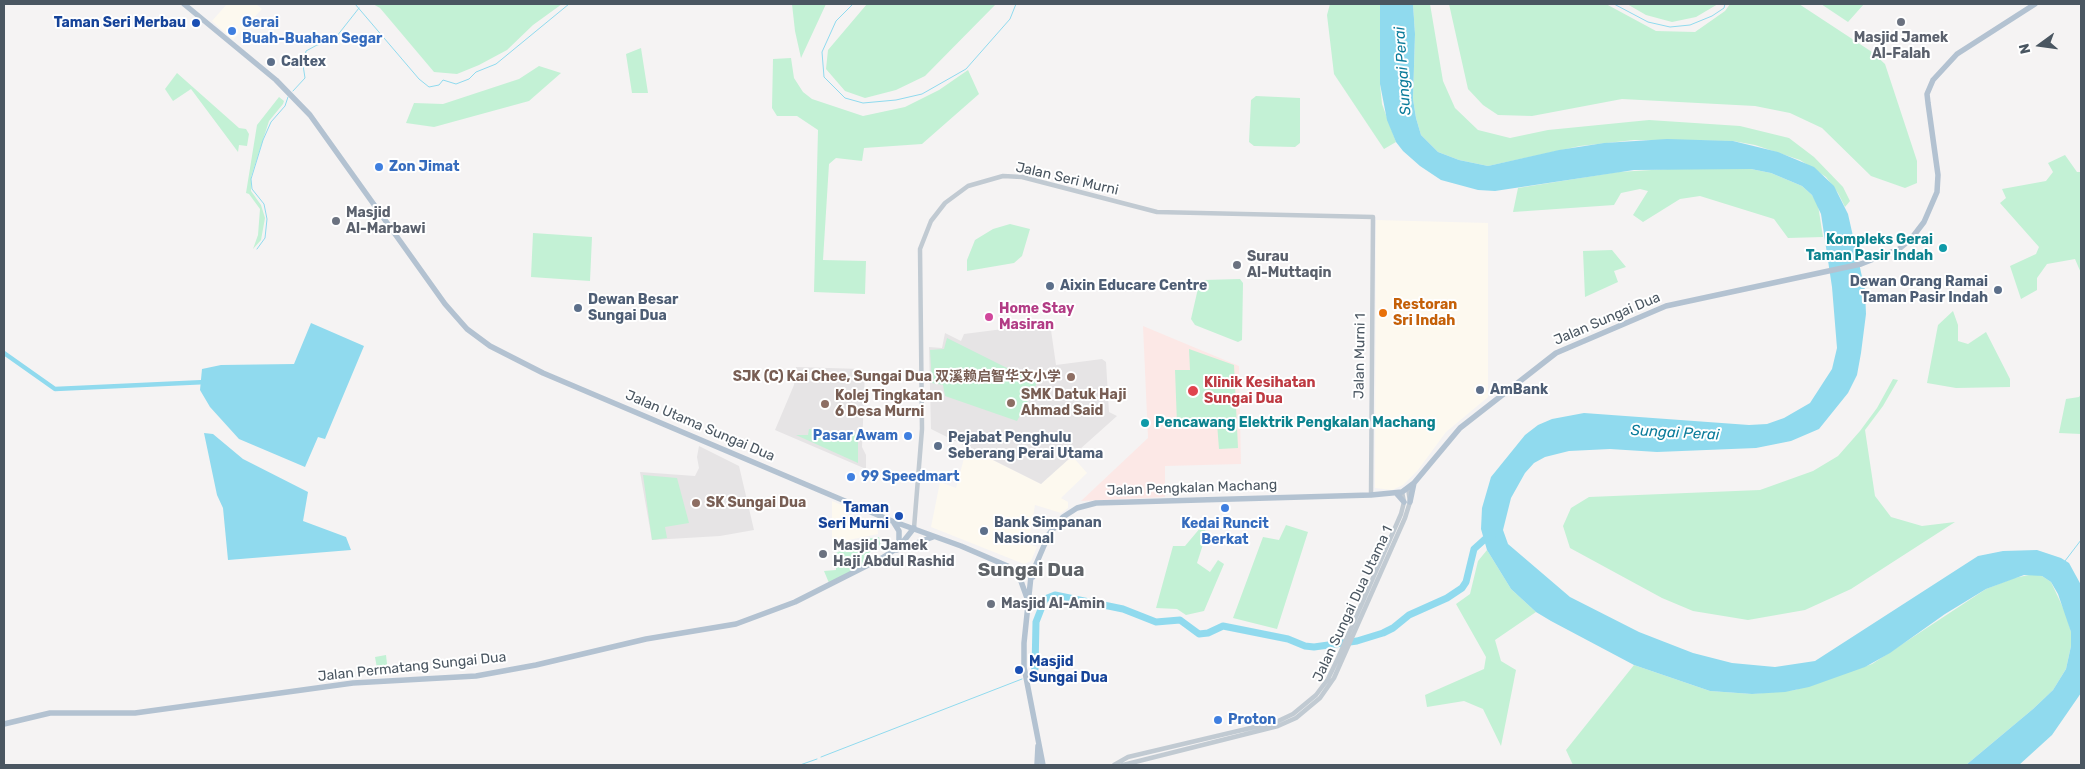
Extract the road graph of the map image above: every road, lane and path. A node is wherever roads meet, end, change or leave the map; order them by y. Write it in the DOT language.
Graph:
graph roads {
  1 [pos="184,4"];
  2 [pos="2034,4"];
  3 [pos="1373,217"];
  4 [pos="1414,483"];
  5 [pos="1402,491"];
  6 [pos="1371,495"];
  7 [pos="1407,502"];
  8 [pos="892,521"];
  9 [pos="914,528"];
  10 [pos="935,537"];
  11 [pos="899,547"];
  12 [pos="893,552"];
  13 [pos="1040,556"];
  14 [pos="1035,563"];
  15 [pos="1017,570"];
  16 [pos="1032,579"];
  17 [pos="1028,601"];
  18 [pos="1340,659"];
  19 [pos="4,724"];
  20 [pos="1038,743"];
  21 [pos="1037,765"];
  22 [pos="1043,765"];
  23 [pos="1114,765"];
  24 [pos="1123,765"];
  1 -- 8 [label="main road, Jalan Utama Sungai Dua"];
  2 -- 4 [label="main road, Jalan Sungai Dua"];
  3 -- 6 [label="street, Jalan Murni 1"];
  3 -- 9 [label="street, Jalan Seri Murni"];
  4 -- 5 [label="main road, Jalan Sungai Dua"];
  4 -- 7 [label="main road"];
  5 -- 6 [label="main road"];
  5 -- 7 [label="main road"];
  5 -- 7 [label="street, Jalan Sungai Dua Utama 1"];
  6 -- 13 [label="main road, Jalan Pengkalan Machang"];
  7 -- 18 [label="street, Jalan Sungai Dua Utama 1"];
  8 -- 9 [label="main road, Jalan Utama Sungai Dua"];
  8 -- 11 [label="main road"];
  9 -- 10 [label="main road, Jalan Utama Sungai Dua"];
  9 -- 11 [label="main road, Jalan Permatang Sungai Dua"];
  10 -- 12 [label="main road"];
  10 -- 15 [label="main road, Jalan Utama Sungai Dua"];
  11 -- 12 [label="main road, Jalan Permatang Sungai Dua"];
  12 -- 19 [label="main road, Jalan Permatang Sungai Dua"];
  13 -- 14 [label="main road, Jalan Pengkalan Machang"];
  13 -- 16 [label="main road, Jalan Pengkalan Machang"];
  14 -- 15 [label="main road"];
  14 -- 16 [label="main road, Jalan Pengkalan Machang"];
  15 -- 16 [label="main road, Jalan Utama Sungai Dua"];
  15 -- 17 [label="main road"];
  16 -- 17 [label="main road"];
  17 -- 20 [label="main road"];
  18 -- 23 [label="street, Jalan Sungai Dua Utama 1"];
  18 -- 24 [label="street, Jalan Sungai Dua Utama 1"];
  20 -- 21 [label="main road"];
  20 -- 22 [label="main road"];
}
